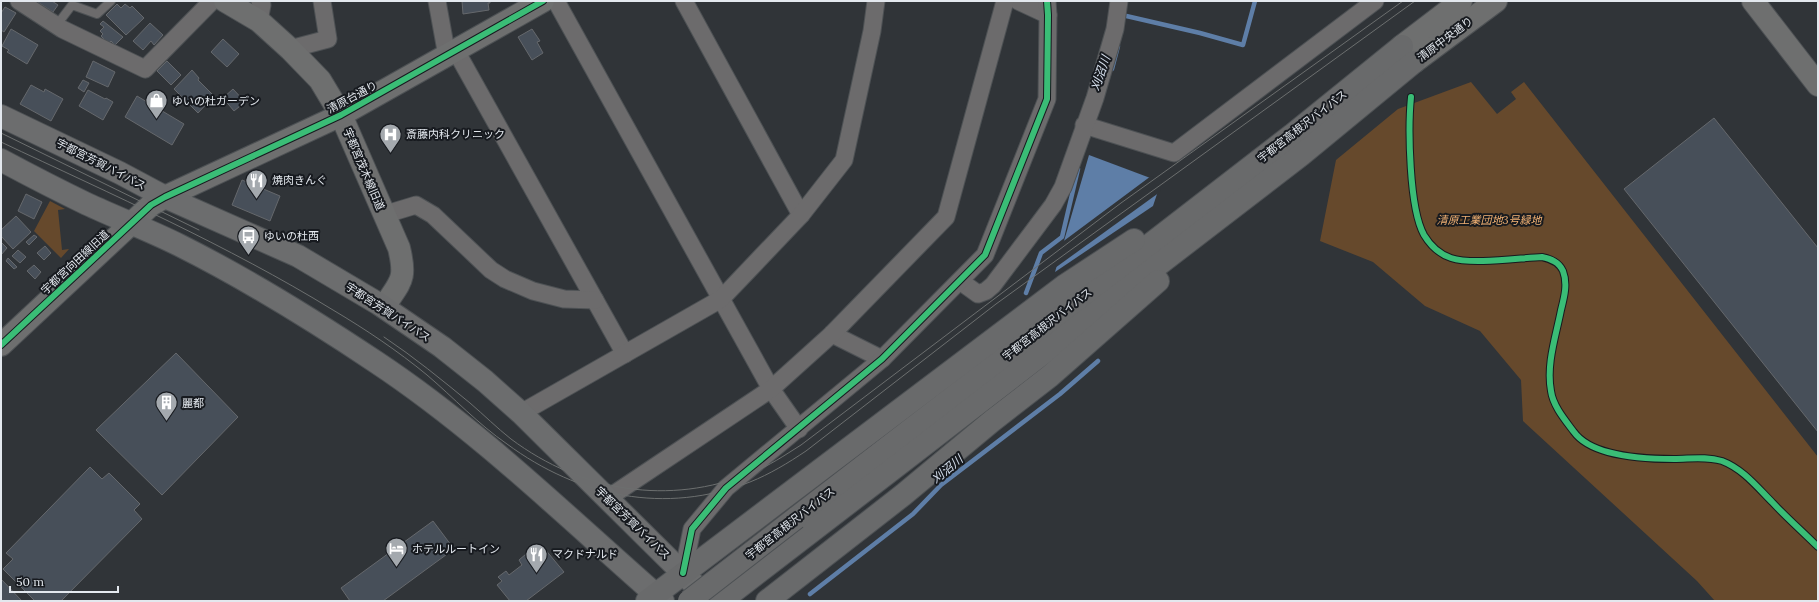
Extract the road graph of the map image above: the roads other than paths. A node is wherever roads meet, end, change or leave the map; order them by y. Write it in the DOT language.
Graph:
graph roads {
  1 [pos="19,1"];
  2 [pos="111,1"];
  3 [pos="212,1"];
  4 [pos="225,1"];
  5 [pos="322,1"];
  6 [pos="437,1"];
  7 [pos="543,1"];
  8 [pos="556,1"];
  9 [pos="684,1"];
  10 [pos="876,1"];
  11 [pos="1005,1"];
  12 [pos="1018,1"];
  13 [pos="1119,1"];
  14 [pos="1375,1"];
  15 [pos="1461,1"];
  16 [pos="1496,1"];
  17 [pos="1753,1"];
  18 [pos="1047,8"];
  19 [pos="259,11"];
  20 [pos="56,26"];
  21 [pos="290,49"];
  22 [pos="452,53"];
  23 [pos="1408,54"];
  24 [pos="1818,85"];
  25 [pos="341,115"];
  26 [pos="1,116"];
  27 [pos="1090,127"];
  28 [pos="1301,154"];
  29 [pos="1263,156"];
  30 [pos="1,160"];
  31 [pos="165,197"];
  32 [pos="383,215"];
  33 [pos="801,215"];
  34 [pos="131,222"];
  35 [pos="960,281"];
  36 [pos="721,299"];
  37 [pos="595,300"];
  38 [pos="384,307"];
  39 [pos="832,334"];
  40 [pos="1,345"];
  41 [pos="626,354"];
  42 [pos="882,359"];
  43 [pos="771,389"];
  44 [pos="521,413"];
  45 [pos="799,429"];
  46 [pos="608,498"];
  47 [pos="802,526"];
  48 [pos="683,572"];
  49 [pos="655,599"];
  50 [pos="690,601"];
  51 [pos="711,601"];
  52 [pos="721,601"];
  53 [pos="768,601"];
  1 -- 20 [label="street"];
  2 -- 20 [label="lane"];
  3 -- 20 [label="street"];
  4 -- 19 [label="street, 宇都宮茂木線旧道"];
  5 -- 21 [label="street"];
  6 -- 22 [label="street"];
  7 -- 22 [label="street, 清原台通り"];
  8 -- 36 [label="street"];
  9 -- 33 [label="street"];
  10 -- 33 [label="street"];
  11 -- 39 [label="street"];
  12 -- 18 [label="street"];
  13 -- 27 [label="street"];
  14 -- 27 [label="street"];
  15 -- 23 [label="street, 清原中央通り"];
  16 -- 23 [label="street, 清原中央通り"];
  17 -- 24 [label="street"];
  18 -- 35 [label="street"];
  19 -- 21 [label="street, 宇都宮茂木線旧道"];
  21 -- 25 [label="street, 宇都宮茂木線旧道"];
  22 -- 25 [label="street, 清原台通り"];
  22 -- 37 [label="street"];
  23 -- 28 [label="highway, 宇都宮高根沢バイパス"];
  23 -- 29 [label="highway, 宇都宮高根沢バイパス"];
  25 -- 31 [label="street, 清原台通り"];
  25 -- 32 [label="street, 宇都宮茂木線旧道"];
  26 -- 31 [label="main road, 宇都宮芳賀バイパス"];
  27 -- 35 [label="street"];
  28 -- 47 [label="highway, 宇都宮高根沢バイパス"];
  28 -- 53 [label="highway"];
  29 -- 47 [label="highway, 宇都宮高根沢バイパス"];
  29 -- 48 [label="highway"];
  30 -- 34 [label="main road"];
  31 -- 34 [label="street, 宇都宮向田線旧道"];
  31 -- 38 [label="main road, 宇都宮芳賀バイパス"];
  32 -- 37 [label="street"];
  32 -- 38 [label="street, 宇都宮茂木線旧道"];
  33 -- 36 [label="street"];
  34 -- 40 [label="street, 宇都宮向田線旧道"];
  34 -- 49 [label="main road"];
  35 -- 42 [label="street"];
  36 -- 41 [label="street"];
  36 -- 43 [label="street"];
  37 -- 41 [label="street"];
  38 -- 44 [label="main road, 宇都宮芳賀バイパス"];
  39 -- 42 [label="street"];
  39 -- 43 [label="street"];
  41 -- 44 [label="street"];
  42 -- 45 [label="street"];
  43 -- 45 [label="street"];
  43 -- 46 [label="street"];
  44 -- 46 [label="main road, 宇都宮芳賀バイパス"];
  45 -- 48 [label="street"];
  46 -- 48 [label="main road, 宇都宮芳賀バイパス"];
  47 -- 50 [label="highway, 宇都宮高根沢バイパス, bridge"];
  47 -- 52 [label="highway, 宇都宮高根沢バイパス"];
  48 -- 49 [label="highway"];
  48 -- 51 [label="main road, 宇都宮芳賀バイパス"];
}
